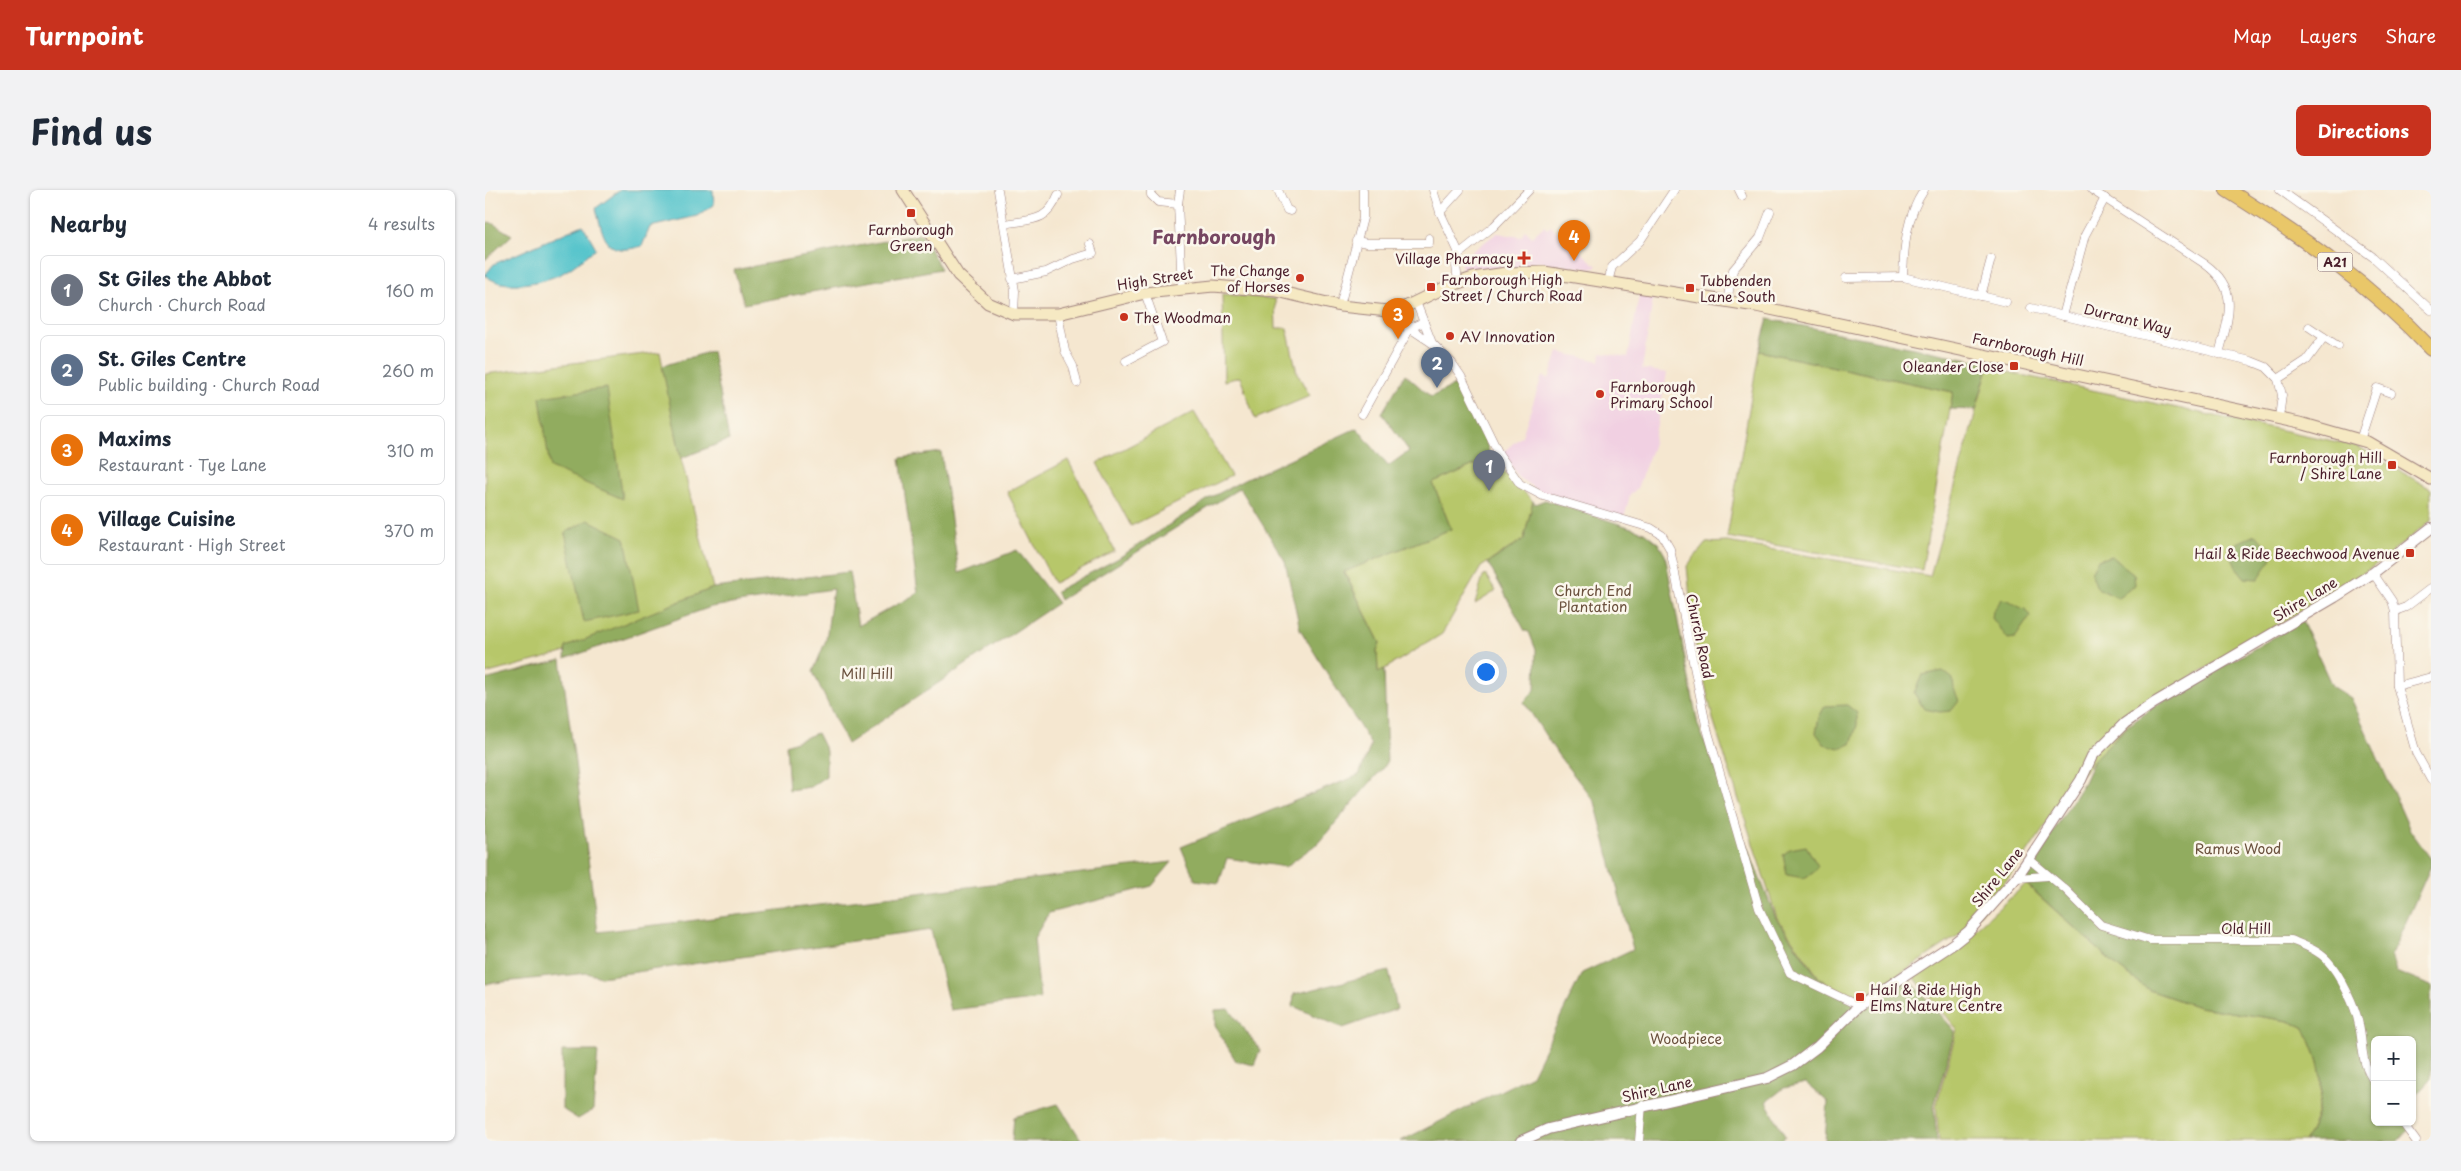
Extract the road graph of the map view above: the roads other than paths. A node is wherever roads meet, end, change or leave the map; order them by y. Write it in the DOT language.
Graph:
graph roads {
  1 [pos="998,190"];
  2 [pos="1151,190"];
  3 [pos="1180,190"];
  4 [pos="1278,190"];
  5 [pos="1363,190"];
  6 [pos="1433,190"];
  7 [pos="1460,190"];
  8 [pos="1529,190"];
  9 [pos="1924,190"];
  10 [pos="2092,190"];
  11 [pos="2227,190"];
  12 [pos="2281,190"];
  13 [pos="906,191"];
  14 [pos="1672,191"];
  15 [pos="1058,196"];
  16 [pos="2105,198"];
  17 [pos="1178,204"];
  18 [pos="1290,211"];
  19 [pos="1440,212"];
  20 [pos="1770,212"];
  21 [pos="1004,224"];
  22 [pos="1429,238"];
  23 [pos="1356,241"];
  24 [pos="1090,244"];
  25 [pos="1459,253"];
  26 [pos="1991,258"];
  27 [pos="1903,277"];
  28 [pos="1846,278"];
  29 [pos="1012,279"];
  30 [pos="1459,282"];
  31 [pos="1608,282"];
  32 [pos="1182,288"];
  33 [pos="1145,294"];
  34 [pos="1981,296"];
  35 [pos="1727,301"];
  36 [pos="1416,302"];
  37 [pos="2006,302"];
  38 [pos="1340,306"];
  39 [pos="2031,308"];
  40 [pos="2431,310"];
  41 [pos="1388,311"];
  42 [pos="1014,314"];
  43 [pos="1058,314"];
  44 [pos="2063,316"];
  45 [pos="1424,322"];
  46 [pos="2309,327"];
  47 [pos="1411,328"];
  48 [pos="2324,336"];
  49 [pos="1432,343"];
  50 [pos="2338,346"];
  51 [pos="2431,349"];
  52 [pos="2219,354"];
  53 [pos="1127,361"];
  54 [pos="2278,379"];
  55 [pos="1077,383"];
  56 [pos="2391,393"];
  57 [pos="1362,414"];
  58 [pos="2279,418"];
  59 [pos="2361,440"];
  60 [pos="2431,479"];
  61 [pos="2431,528"];
  62 [pos="2373,573"];
  63 [pos="2431,588"];
  64 [pos="2395,611"];
  65 [pos="2431,677"];
  66 [pos="2397,686"];
  67 [pos="2427,766"];
  68 [pos="2431,780"];
  69 [pos="2029,859"];
  70 [pos="2049,876"];
  71 [pos="2016,878"];
  72 [pos="1859,1006"];
  73 [pos="2374,1081"];
  74 [pos="1642,1106"];
  75 [pos="2405,1126"];
  76 [pos="1521,1141"];
  77 [pos="1639,1141"];
  78 [pos="2416,1141"];
  1 -- 21 [label="street"];
  2 -- 17 [label="street"];
  3 -- 17 [label="street"];
  4 -- 18 [label="street"];
  5 -- 23 [label="street"];
  6 -- 19 [label="street"];
  7 -- 19 [label="street"];
  8 -- 25 [label="street"];
  9 -- 27 [label="street"];
  10 -- 16 [label="street"];
  11 -- 51 [label="highway, A21"];
  12 -- 40 [label="street"];
  13 -- 42 [label="main road, High Street"];
  14 -- 31 [label="street"];
  15 -- 21 [label="street"];
  16 -- 44 [label="street"];
  16 -- 52 [label="street"];
  17 -- 32 [label="street"];
  19 -- 25 [label="street"];
  20 -- 35 [label="street"];
  21 -- 29 [label="street"];
  22 -- 23 [label="street"];
  23 -- 38 [label="street"];
  24 -- 29 [label="street"];
  25 -- 30 [label="street"];
  26 -- 34 [label="street"];
  27 -- 28 [label="street"];
  27 -- 34 [label="street"];
  29 -- 42 [label="street"];
  30 -- 31 [label="main road, High Street"];
  30 -- 36 [label="main road, High Street"];
  31 -- 35 [label="main road, Farnborough Hill"];
  32 -- 33 [label="main road, High Street"];
  32 -- 38 [label="main road, High Street"];
  33 -- 43 [label="main road, High Street"];
  33 -- 53 [label="street"];
  34 -- 37 [label="street"];
  35 -- 58 [label="main road, Farnborough Hill"];
  36 -- 41 [label="main road, High Street"];
  36 -- 45 [label="street, Church Road"];
  38 -- 41 [label="main road, High Street"];
  39 -- 44 [label="street, Durrant Way"];
  41 -- 47 [label="street, Church Road"];
  42 -- 43 [label="main road, High Street"];
  43 -- 55 [label="street"];
  44 -- 52 [label="street, Durrant Way"];
  45 -- 47 [label="street"];
  45 -- 49 [label="street, Church Road"];
  46 -- 48 [label="street"];
  47 -- 49 [label="street, Church Road"];
  47 -- 57 [label="street"];
  48 -- 50 [label="street"];
  48 -- 54 [label="street"];
  49 -- 72 [label="street, Church Road"];
  52 -- 54 [label="street, Durrant Way"];
  54 -- 58 [label="street"];
  56 -- 59 [label="street"];
  58 -- 59 [label="main road, Farnborough Hill"];
  59 -- 60 [label="main road, Farnborough Hill"];
  61 -- 62 [label="street, Shire Lane"];
  62 -- 64 [label="street"];
  62 -- 69 [label="street, Shire Lane"];
  63 -- 64 [label="street"];
  64 -- 66 [label="street"];
  65 -- 66 [label="street"];
  66 -- 67 [label="street"];
  67 -- 68 [label="street"];
  69 -- 70 [label="street, Old Hill"];
  69 -- 71 [label="street, Shire Lane"];
  70 -- 71 [label="street"];
  70 -- 73 [label="street, Old Hill"];
  71 -- 72 [label="street, Shire Lane"];
  72 -- 74 [label="street, Shire Lane"];
  74 -- 76 [label="street, Shire Lane"];
  74 -- 77 [label="street"];
  75 -- 78 [label="street"];
}
